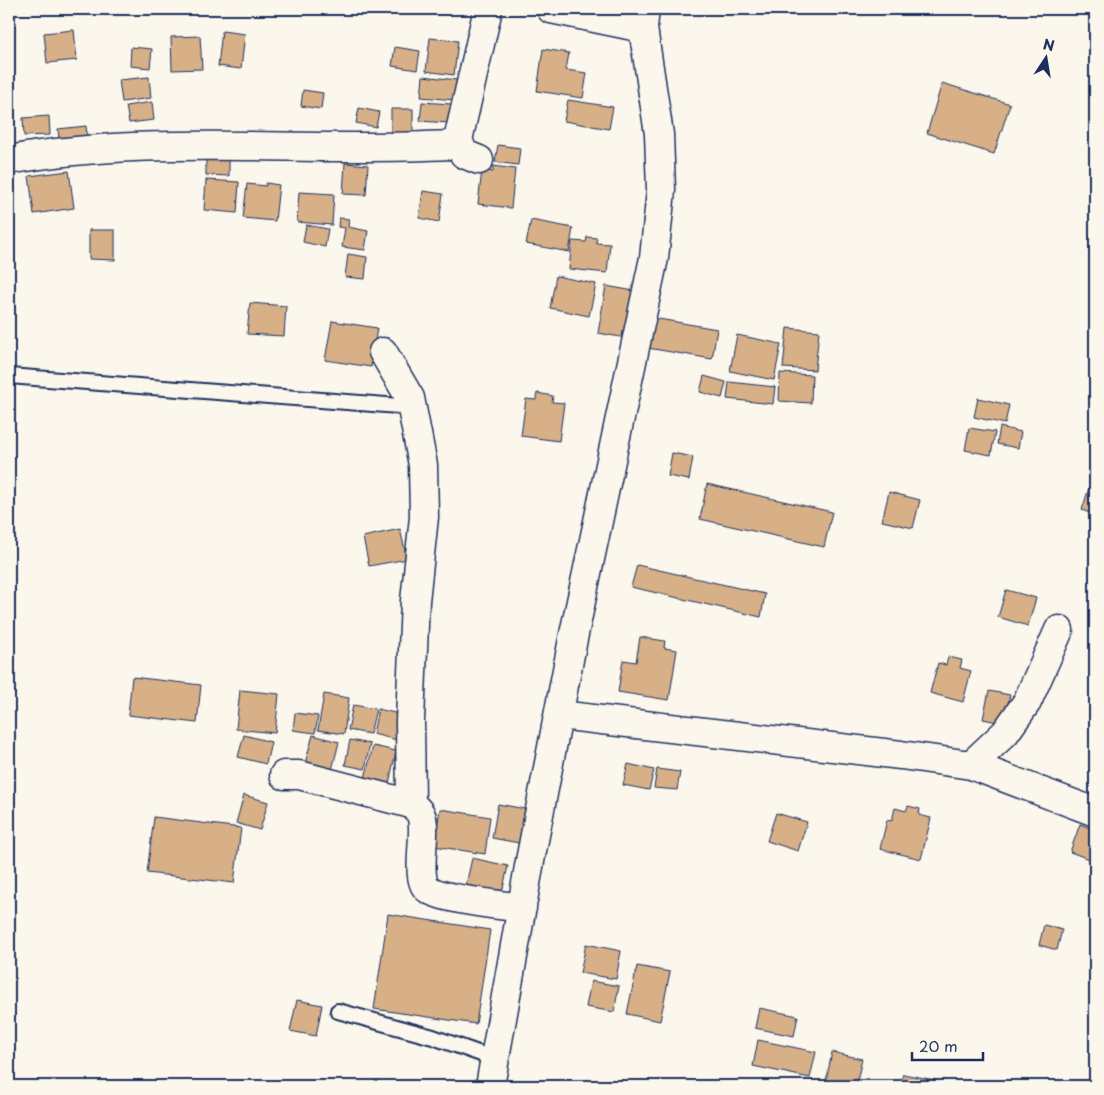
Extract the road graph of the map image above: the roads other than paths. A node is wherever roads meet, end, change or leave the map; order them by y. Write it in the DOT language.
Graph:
graph roads {
  1 [pos="488,9"];
  2 [pos="551,9"];
  3 [pos="644,18"];
  4 [pos="458,140"];
  5 [pos="9,160"];
  6 [pos="479,160"];
  7 [pos="383,352"];
  8 [pos="9,376"];
  9 [pos="412,407"];
  10 [pos="1059,630"];
  11 [pos="559,715"];
  12 [pos="971,766"];
  13 [pos="284,775"];
  14 [pos="411,804"];
  15 [pos="1095,812"];
  16 [pos="522,908"];
  17 [pos="338,1011"];
  18 [pos="495,1059"];
  19 [pos="490,1086"];
  1 -- 4 [label="street"];
  2 -- 3 [label="street"];
  3 -- 11 [label="street"];
  4 -- 5 [label="street"];
  4 -- 6 [label="street"];
  7 -- 9 [label="street"];
  8 -- 9 [label="lane"];
  9 -- 14 [label="street"];
  10 -- 12 [label="street"];
  11 -- 12 [label="street"];
  11 -- 16 [label="street"];
  12 -- 15 [label="street"];
  13 -- 14 [label="street"];
  14 -- 16 [label="street"];
  16 -- 18 [label="street"];
  17 -- 18 [label="lane"];
  18 -- 19 [label="street"];
}
